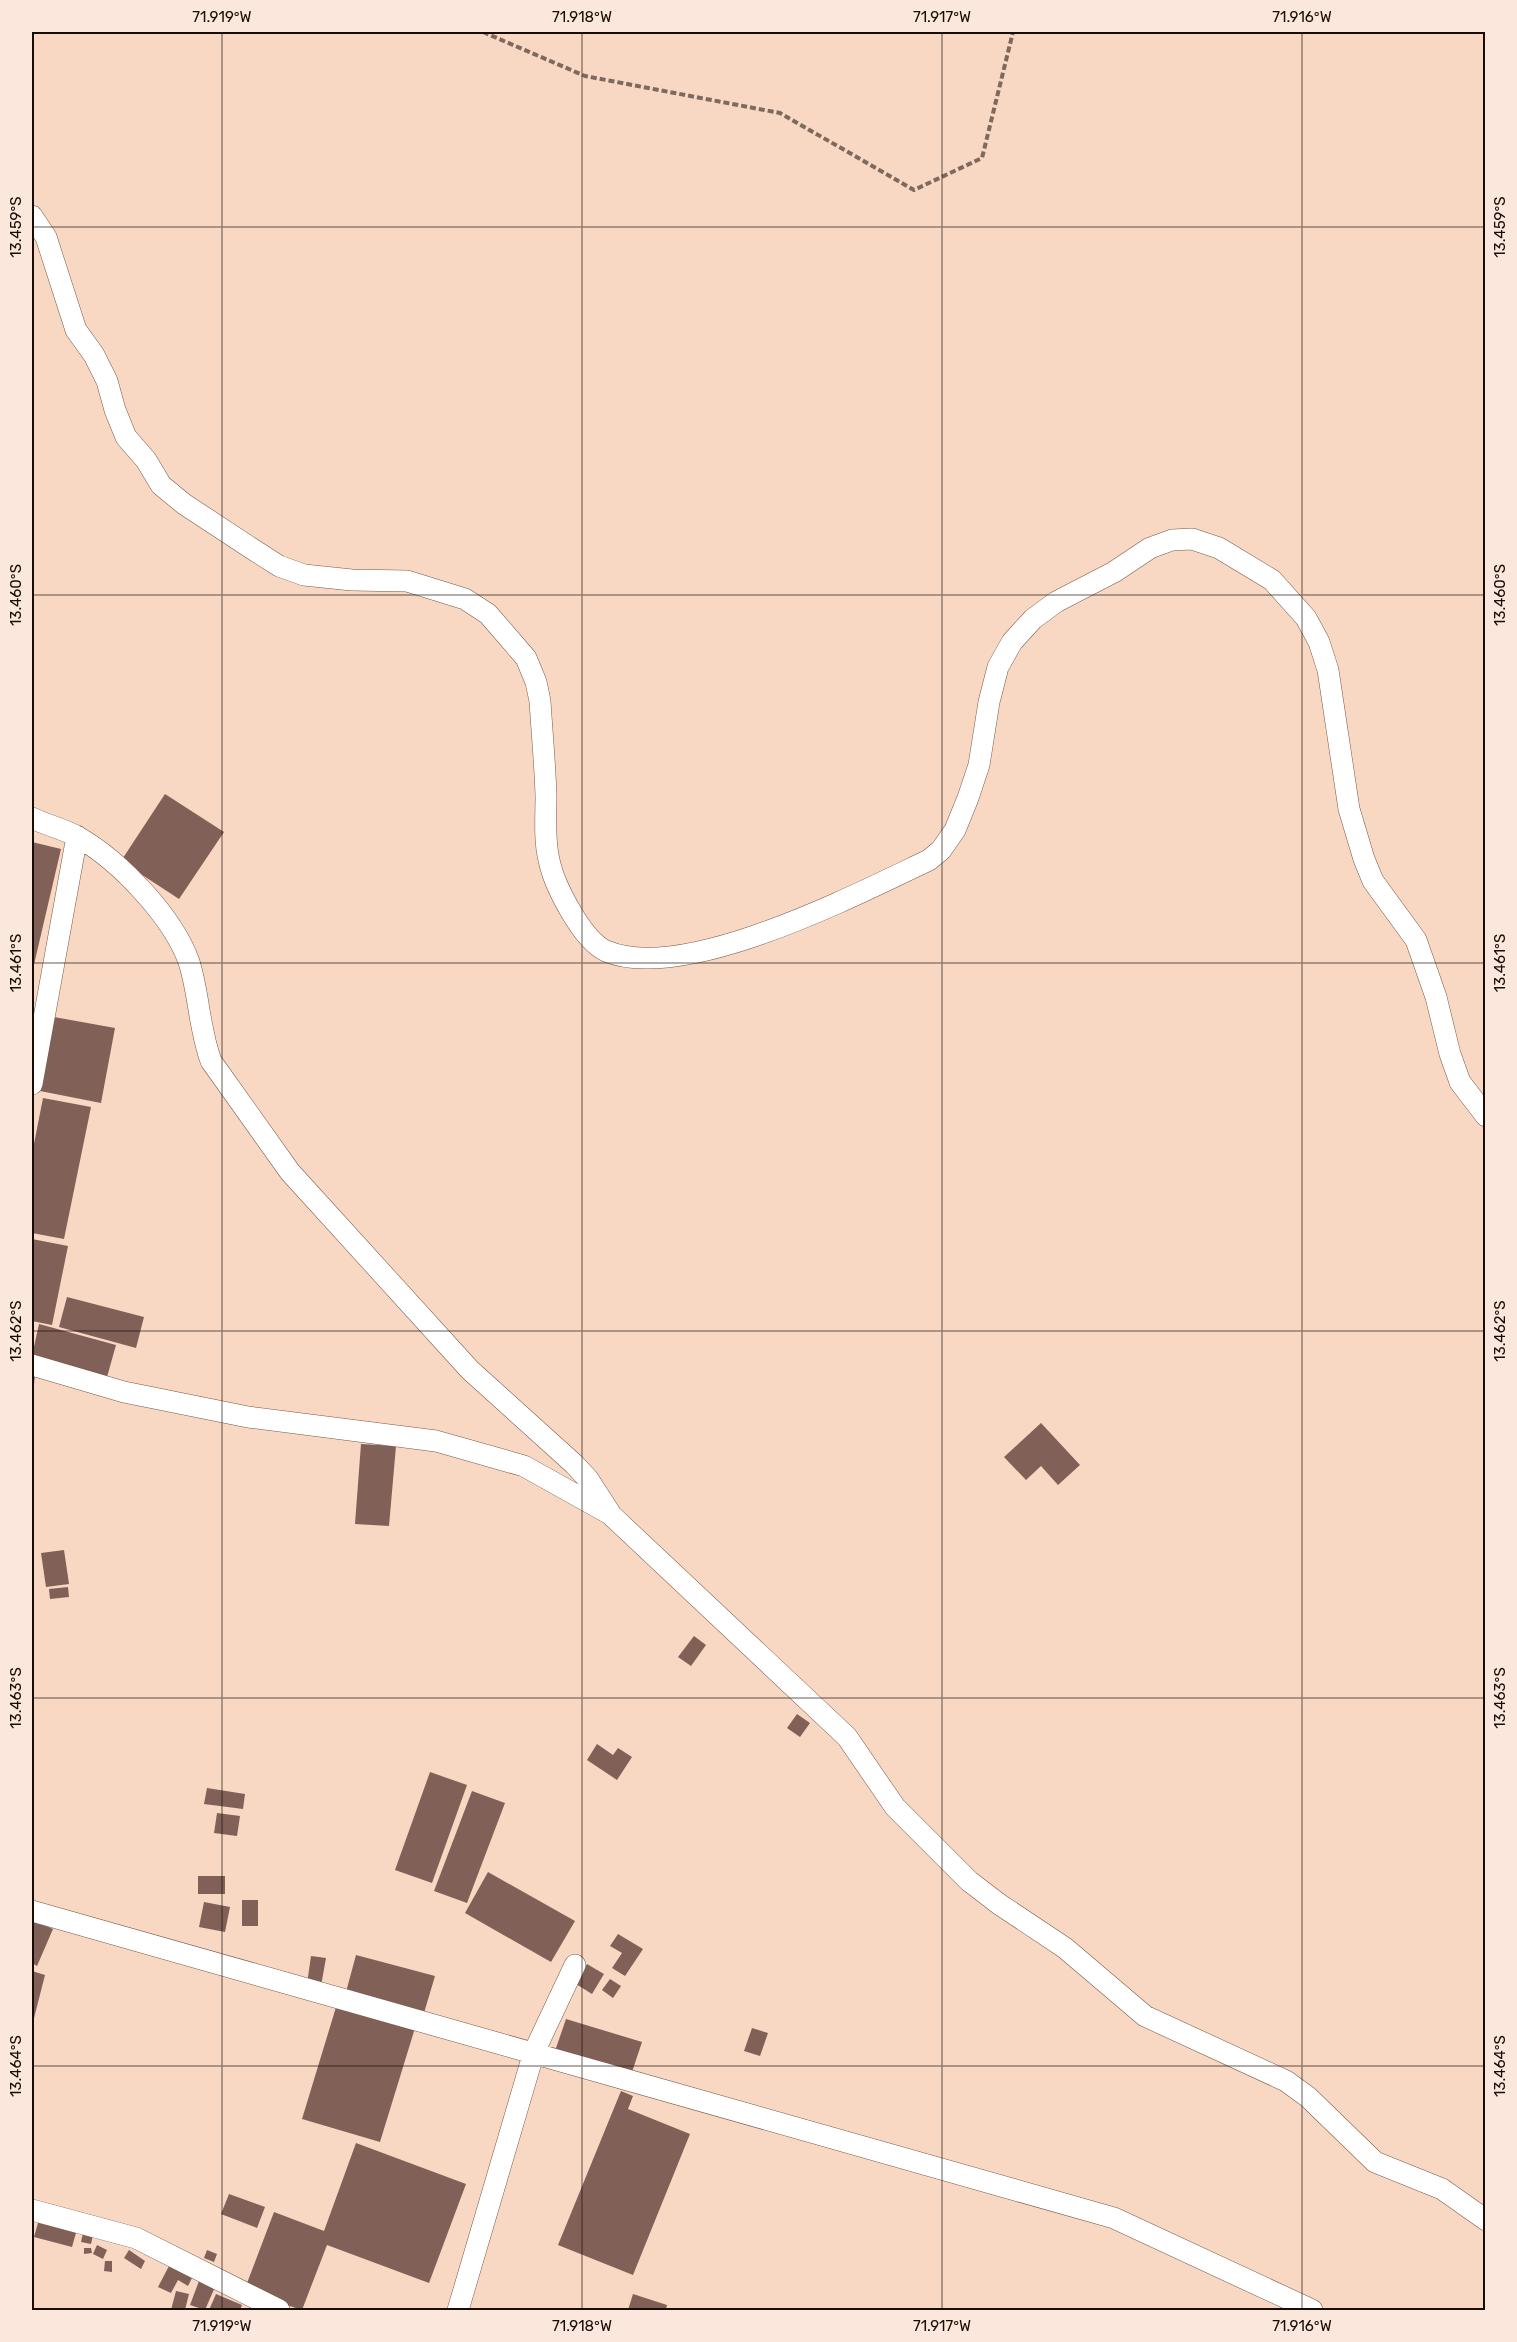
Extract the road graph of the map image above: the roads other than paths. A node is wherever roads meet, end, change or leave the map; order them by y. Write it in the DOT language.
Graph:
graph roads {
  1 [pos="32,216"];
  2 [pos="32,818"];
  3 [pos="77,836"];
  4 [pos="32,1084"];
  5 [pos="1485,1116"];
  6 [pos="32,1365"];
  7 [pos="610,1514"];
  8 [pos="32,1911"];
  9 [pos="575,1965"];
  10 [pos="534,2052"];
  11 [pos="32,2210"];
  12 [pos="1485,2220"];
  13 [pos="279,2310"];
  14 [pos="458,2310"];
  15 [pos="1312,2310"];
  1 -- 5 [label="street"];
  2 -- 3 [label="street"];
  3 -- 4 [label="street"];
  3 -- 7 [label="street"];
  6 -- 7 [label="street"];
  7 -- 12 [label="street"];
  8 -- 10 [label="street"];
  9 -- 10 [label="street"];
  10 -- 14 [label="street"];
  10 -- 15 [label="street"];
  11 -- 13 [label="street"];
}
